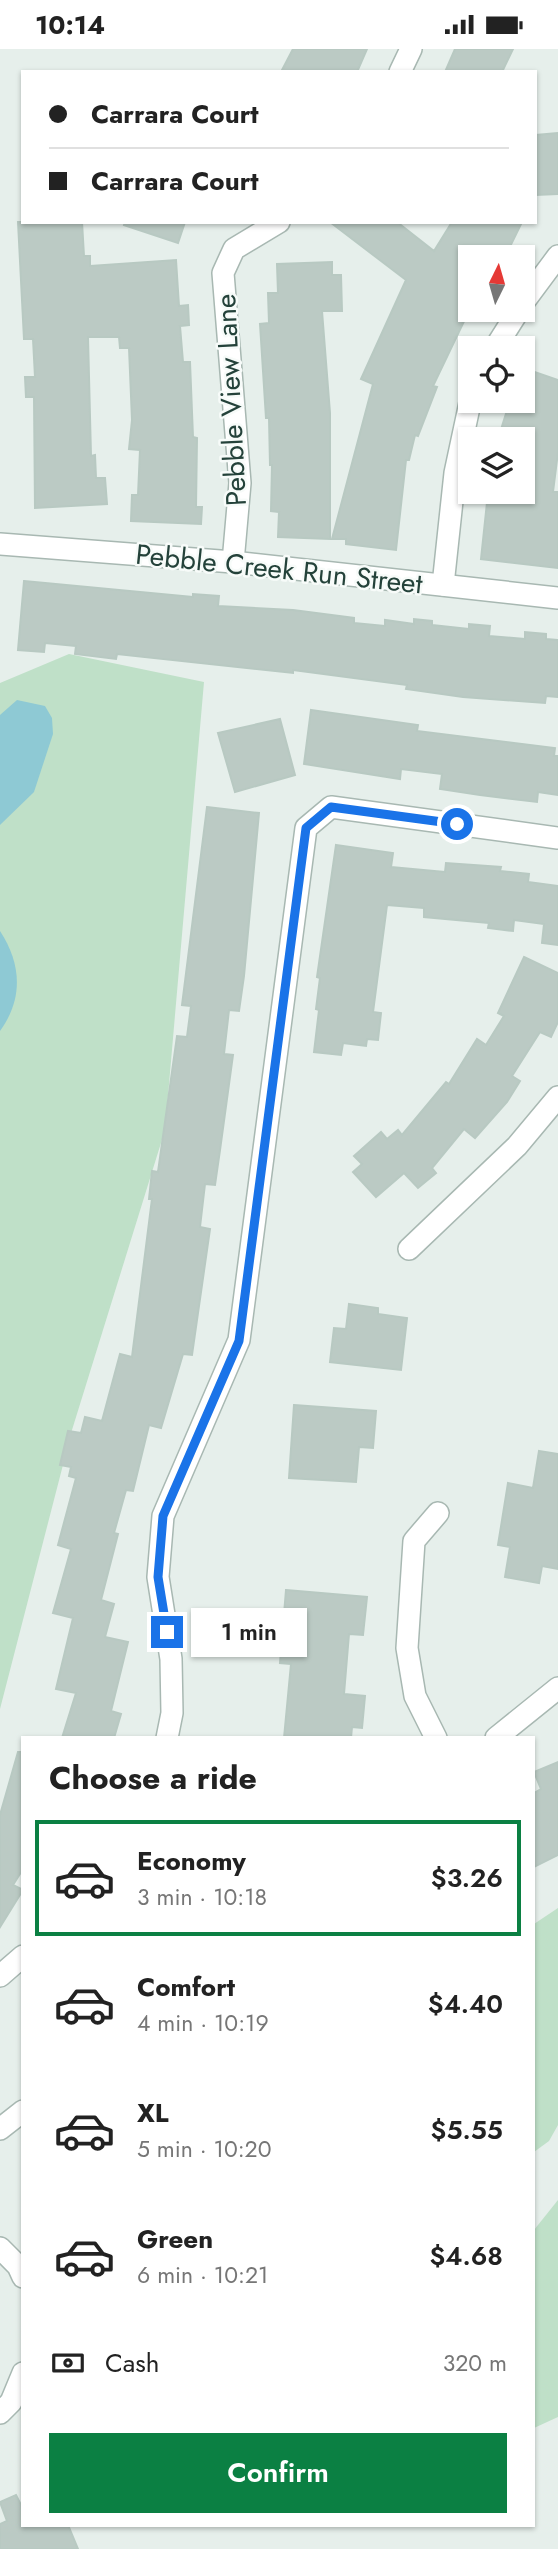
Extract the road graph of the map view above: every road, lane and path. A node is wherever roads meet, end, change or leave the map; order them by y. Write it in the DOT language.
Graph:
graph roads {
  1 [pos="411,49"];
  2 [pos="401,70"];
  3 [pos="276,224"];
  4 [pos="558,256"];
  5 [pos="536,286"];
  6 [pos="468,413"];
  7 [pos="0,544"];
  8 [pos="233,562"];
  9 [pos="443,585"];
  10 [pos="558,598"];
  11 [pos="558,838"];
  12 [pos="558,1097"];
  13 [pos="409,1249"];
  14 [pos="438,1513"];
  15 [pos="558,1688"];
  16 [pos="167,1736"];
  17 [pos="435,1736"];
  18 [pos="498,1736"];
  19 [pos="21,1958"];
  20 [pos="0,1976"];
  21 [pos="21,2113"];
  22 [pos="0,2129"];
  23 [pos="0,2248"];
  24 [pos="21,2273"];
  25 [pos="21,2378"];
  26 [pos="0,2413"];
  1 -- 2 [label="street"];
  3 -- 8 [label="street, Pebble View Lane"];
  4 -- 5 [label="street"];
  6 -- 9 [label="street"];
  7 -- 8 [label="street, Pebble Creek Run Street"];
  8 -- 9 [label="street, Pebble Creek Run Street"];
  9 -- 10 [label="street, Pebble Creek Run Street"];
  11 -- 16 [label="street"];
  12 -- 13 [label="street"];
  14 -- 17 [label="street"];
  15 -- 18 [label="street"];
  19 -- 20 [label="street"];
  21 -- 22 [label="street"];
  23 -- 24 [label="street"];
  25 -- 26 [label="street"];
}
